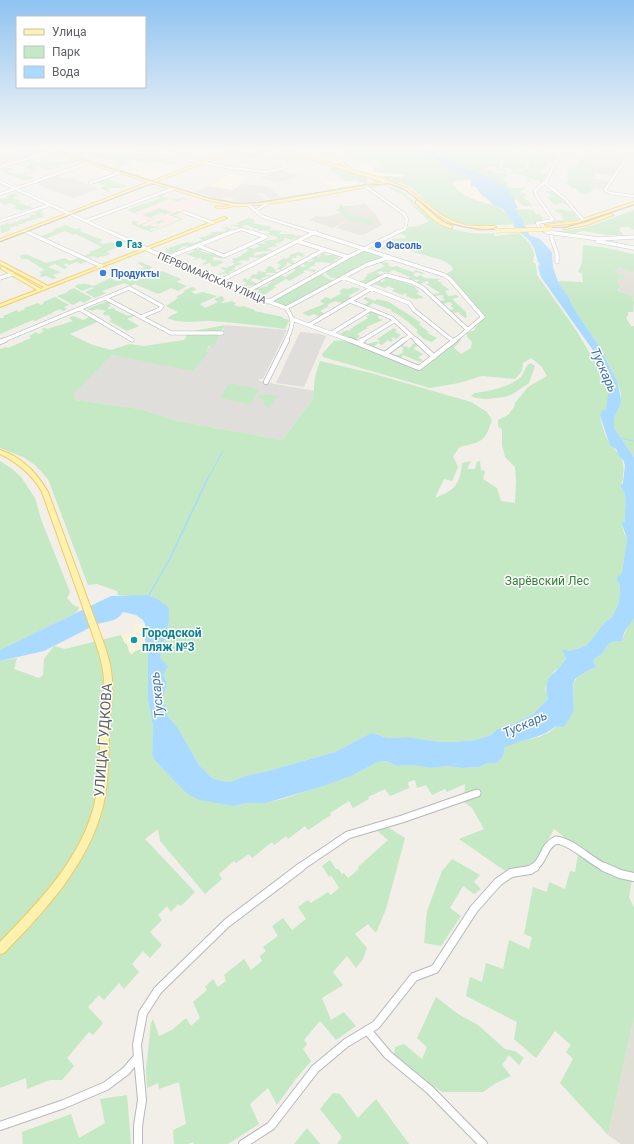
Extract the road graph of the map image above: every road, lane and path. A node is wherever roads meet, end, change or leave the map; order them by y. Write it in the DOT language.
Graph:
graph roads {
  1 [pos="42,201"];
  2 [pos="102,201"];
  3 [pos="139,201"];
  4 [pos="211,201"];
  5 [pos="220,201"];
  6 [pos="277,201"];
  7 [pos="387,201"];
  8 [pos="416,201"];
  9 [pos="424,201"];
  10 [pos="541,201"];
  11 [pos="567,201"];
  12 [pos="268,203"];
  13 [pos="634,203"];
  14 [pos="50,205"];
  15 [pos="238,205"];
  16 [pos="249,205"];
  17 [pos="217,207"];
  18 [pos="228,207"];
  19 [pos="634,207"];
  20 [pos="255,211"];
  21 [pos="184,212"];
  22 [pos="70,214"];
  23 [pos="225,218"];
  24 [pos="583,220"];
  25 [pos="0,221"];
  26 [pos="86,221"];
  27 [pos="213,223"];
  28 [pos="495,229"];
  29 [pos="24,231"];
  30 [pos="552,231"];
  31 [pos="316,232"];
  32 [pos="560,234"];
  33 [pos="634,237"];
  34 [pos="0,240"];
  35 [pos="300,242"];
  36 [pos="199,246"];
  37 [pos="365,248"];
  38 [pos="634,248"];
  39 [pos="146,249"];
  40 [pos="324,250"];
  41 [pos="348,257"];
  42 [pos="391,257"];
  43 [pos="166,258"];
  44 [pos="0,262"];
  45 [pos="557,262"];
  46 [pos="101,266"];
  47 [pos="0,267"];
  48 [pos="12,274"];
  49 [pos="343,277"];
  50 [pos="0,278"];
  51 [pos="218,282"];
  52 [pos="367,286"];
  53 [pos="46,287"];
  54 [pos="372,288"];
  55 [pos="40,290"];
  56 [pos="244,293"];
  57 [pos="105,298"];
  58 [pos="350,301"];
  59 [pos="268,302"];
  60 [pos="0,306"];
  61 [pos="286,308"];
  62 [pos="80,309"];
  63 [pos="371,309"];
  64 [pos="141,317"];
  65 [pos="292,319"];
  66 [pos="394,321"];
  67 [pos="309,326"];
  68 [pos="468,330"];
  69 [pos="222,333"];
  70 [pos="332,333"];
  71 [pos="410,336"];
  72 [pos="132,340"];
  73 [pos="453,341"];
  74 [pos="0,342"];
  75 [pos="358,343"];
  76 [pos="385,354"];
  77 [pos="434,357"];
  78 [pos="266,382"];
  79 [pos="0,452"];
  80 [pos="478,793"];
  81 [pos="634,877"];
  82 [pos="0,948"];
  83 [pos="367,1030"];
  84 [pos="137,1058"];
  85 [pos="0,1126"];
  86 [pos="138,1144"];
  87 [pos="243,1144"];
  88 [pos="483,1144"];
  1 -- 14 [label="street, ПЕРВОМАЙСКАЯ УЛИЦА"];
  2 -- 22 [label="main road"];
  3 -- 26 [label="street"];
  4 -- 17 [label="main road"];
  5 -- 15 [label="main road"];
  6 -- 12 [label="main road"];
  7 -- 37 [label="street"];
  8 -- 28 [label="main road"];
  9 -- 28 [label="main road"];
  10 -- 30 [label="street"];
  11 -- 24 [label="street"];
  12 -- 16 [label="main road"];
  12 -- 20 [label="street"];
  13 -- 24 [label="main road"];
  14 -- 22 [label="street, ПЕРВОМАЙСКАЯ УЛИЦА"];
  14 -- 25 [label="street"];
  15 -- 16 [label="main road"];
  15 -- 18 [label="main road"];
  16 -- 20 [label="street"];
  17 -- 18 [label="main road"];
  17 -- 23 [label="main road"];
  18 -- 23 [label="main road"];
  19 -- 30 [label="main road"];
  20 -- 31 [label="street"];
  21 -- 27 [label="street"];
  22 -- 26 [label="street, ПЕРВОМАЙСКАЯ УЛИЦА"];
  22 -- 29 [label="main road"];
  23 -- 27 [label="main road"];
  24 -- 28 [label="main road"];
  26 -- 39 [label="street, ПЕРВОМАЙСКАЯ УЛИЦА"];
  27 -- 39 [label="main road"];
  28 -- 30 [label="main road, bridge"];
  29 -- 34 [label="main road"];
  29 -- 46 [label="street"];
  30 -- 32 [label="street"];
  30 -- 45 [label="street"];
  31 -- 35 [label="street"];
  31 -- 37 [label="street"];
  32 -- 33 [label="street"];
  32 -- 38 [label="street"];
  35 -- 40 [label="street"];
  35 -- 51 [label="street"];
  36 -- 36 [label="street"];
  36 -- 43 [label="street"];
  37 -- 41 [label="street"];
  37 -- 42 [label="street"];
  39 -- 43 [label="street, ПЕРВОМАЙСКАЯ УЛИЦА"];
  39 -- 46 [label="main road"];
  40 -- 41 [label="street"];
  40 -- 56 [label="street"];
  41 -- 59 [label="street"];
  42 -- 49 [label="street"];
  42 -- 68 [label="street"];
  43 -- 51 [label="street, ПЕРВОМАЙСКАЯ УЛИЦА"];
  44 -- 53 [label="main road"];
  46 -- 53 [label="main road"];
  47 -- 48 [label="main road"];
  48 -- 50 [label="street"];
  48 -- 55 [label="main road"];
  49 -- 52 [label="street"];
  49 -- 61 [label="street"];
  51 -- 56 [label="street, ПЕРВОМАЙСКАЯ УЛИЦА"];
  52 -- 54 [label="street"];
  52 -- 68 [label="street"];
  53 -- 55 [label="main road"];
  54 -- 58 [label="street"];
  54 -- 73 [label="street"];
  55 -- 60 [label="main road"];
  56 -- 59 [label="street, ПЕРВОМАЙСКАЯ УЛИЦА"];
  57 -- 62 [label="street"];
  57 -- 64 [label="street"];
  57 -- 64 [label="street"];
  58 -- 63 [label="street"];
  58 -- 67 [label="street"];
  59 -- 61 [label="street, ПЕРВОМАЙСКАЯ УЛИЦА"];
  61 -- 65 [label="street"];
  62 -- 72 [label="street"];
  62 -- 74 [label="street"];
  63 -- 66 [label="street"];
  63 -- 70 [label="street"];
  64 -- 69 [label="street"];
  65 -- 67 [label="street"];
  65 -- 78 [label="street"];
  66 -- 71 [label="street"];
  66 -- 75 [label="street"];
  67 -- 70 [label="street"];
  68 -- 73 [label="street"];
  70 -- 75 [label="street"];
  71 -- 76 [label="street"];
  71 -- 77 [label="street"];
  73 -- 77 [label="street"];
  75 -- 76 [label="street"];
  76 -- 77 [label="street"];
  79 -- 82 [label="main road, УЛИЦА ГУДКОВА"];
  80 -- 84 [label="street"];
  81 -- 83 [label="street"];
  83 -- 87 [label="street"];
  83 -- 88 [label="street"];
  84 -- 85 [label="street"];
  84 -- 86 [label="street"];
}
